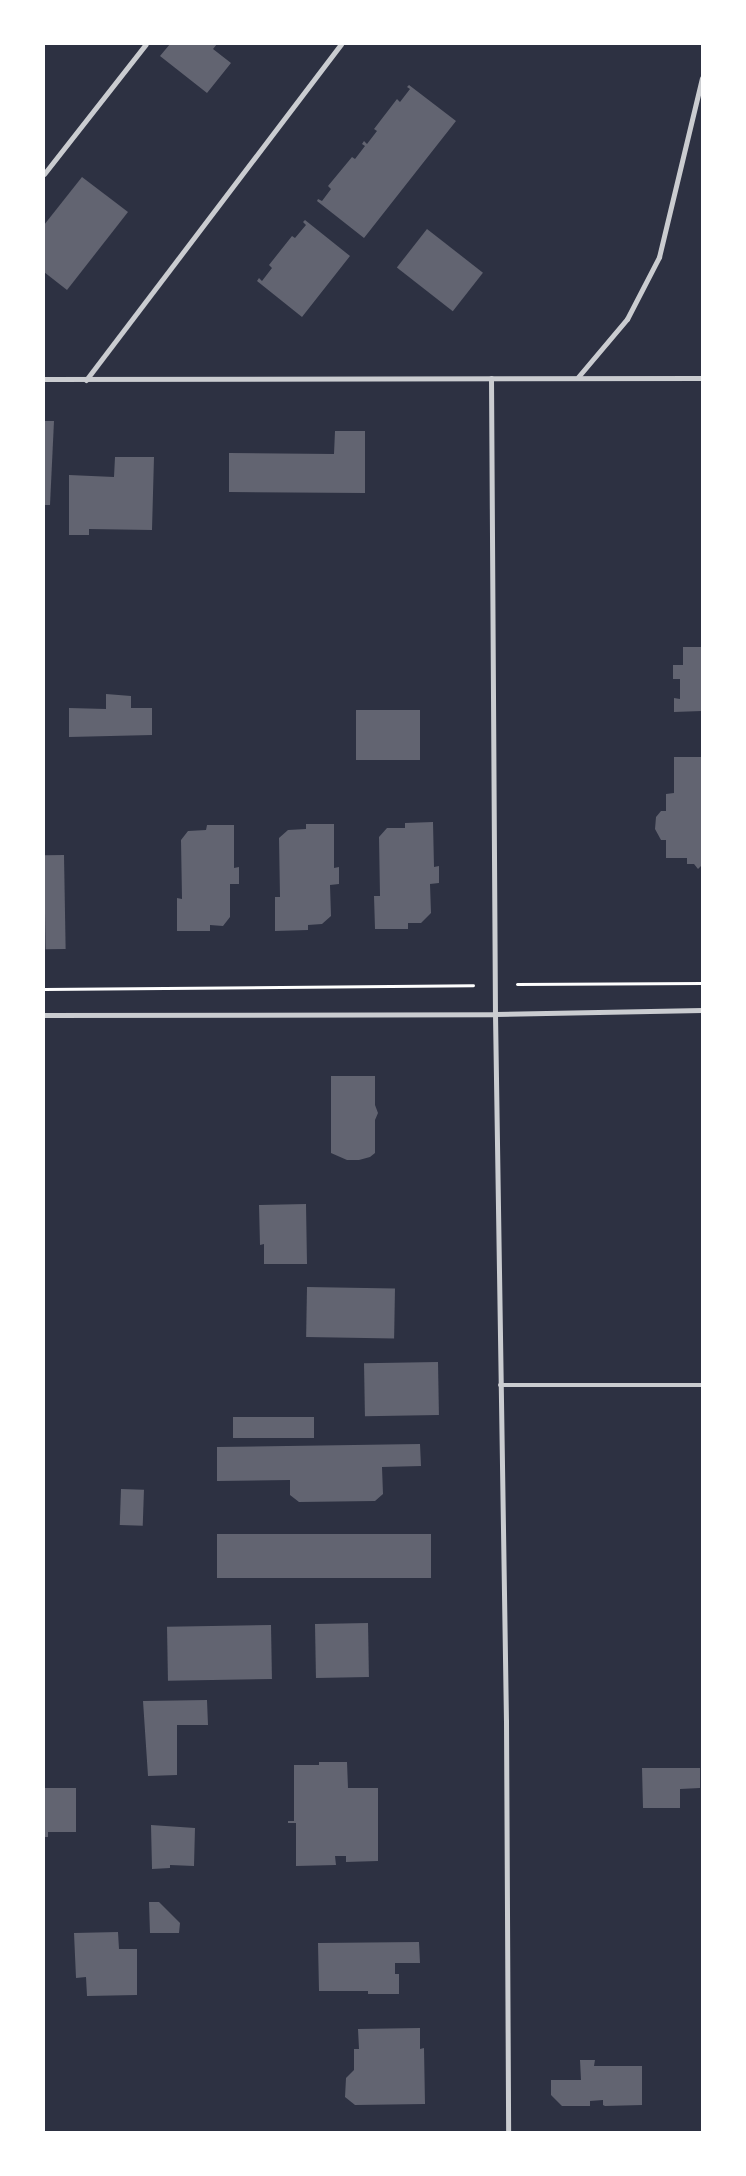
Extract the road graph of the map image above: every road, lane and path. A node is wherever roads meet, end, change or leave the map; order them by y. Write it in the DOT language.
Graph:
graph roads {
  1 [pos="146,44"];
  2 [pos="341,44"];
  3 [pos="702,78"];
  4 [pos="44,174"];
  5 [pos="578,377"];
  6 [pos="490,378"];
  7 [pos="702,378"];
  8 [pos="44,379"];
  9 [pos="86,380"];
  10 [pos="702,983"];
  11 [pos="495,984"];
  12 [pos="44,990"];
  13 [pos="702,1010"];
  14 [pos="495,1014"];
  15 [pos="44,1015"];
  16 [pos="500,1384"];
  17 [pos="702,1385"];
  18 [pos="508,2132"];
  1 -- 4 [label="street"];
  2 -- 9 [label="street"];
  3 -- 5 [label="street"];
  5 -- 6 [label="street"];
  5 -- 7 [label="street"];
  6 -- 9 [label="street"];
  6 -- 11 [label="street"];
  8 -- 9 [label="street"];
  10 -- 11 [label="path"];
  11 -- 12 [label="path"];
  11 -- 14 [label="street"];
  13 -- 14 [label="street"];
  14 -- 15 [label="street"];
  14 -- 16 [label="street"];
  16 -- 17 [label="lane"];
  16 -- 18 [label="street"];
}
